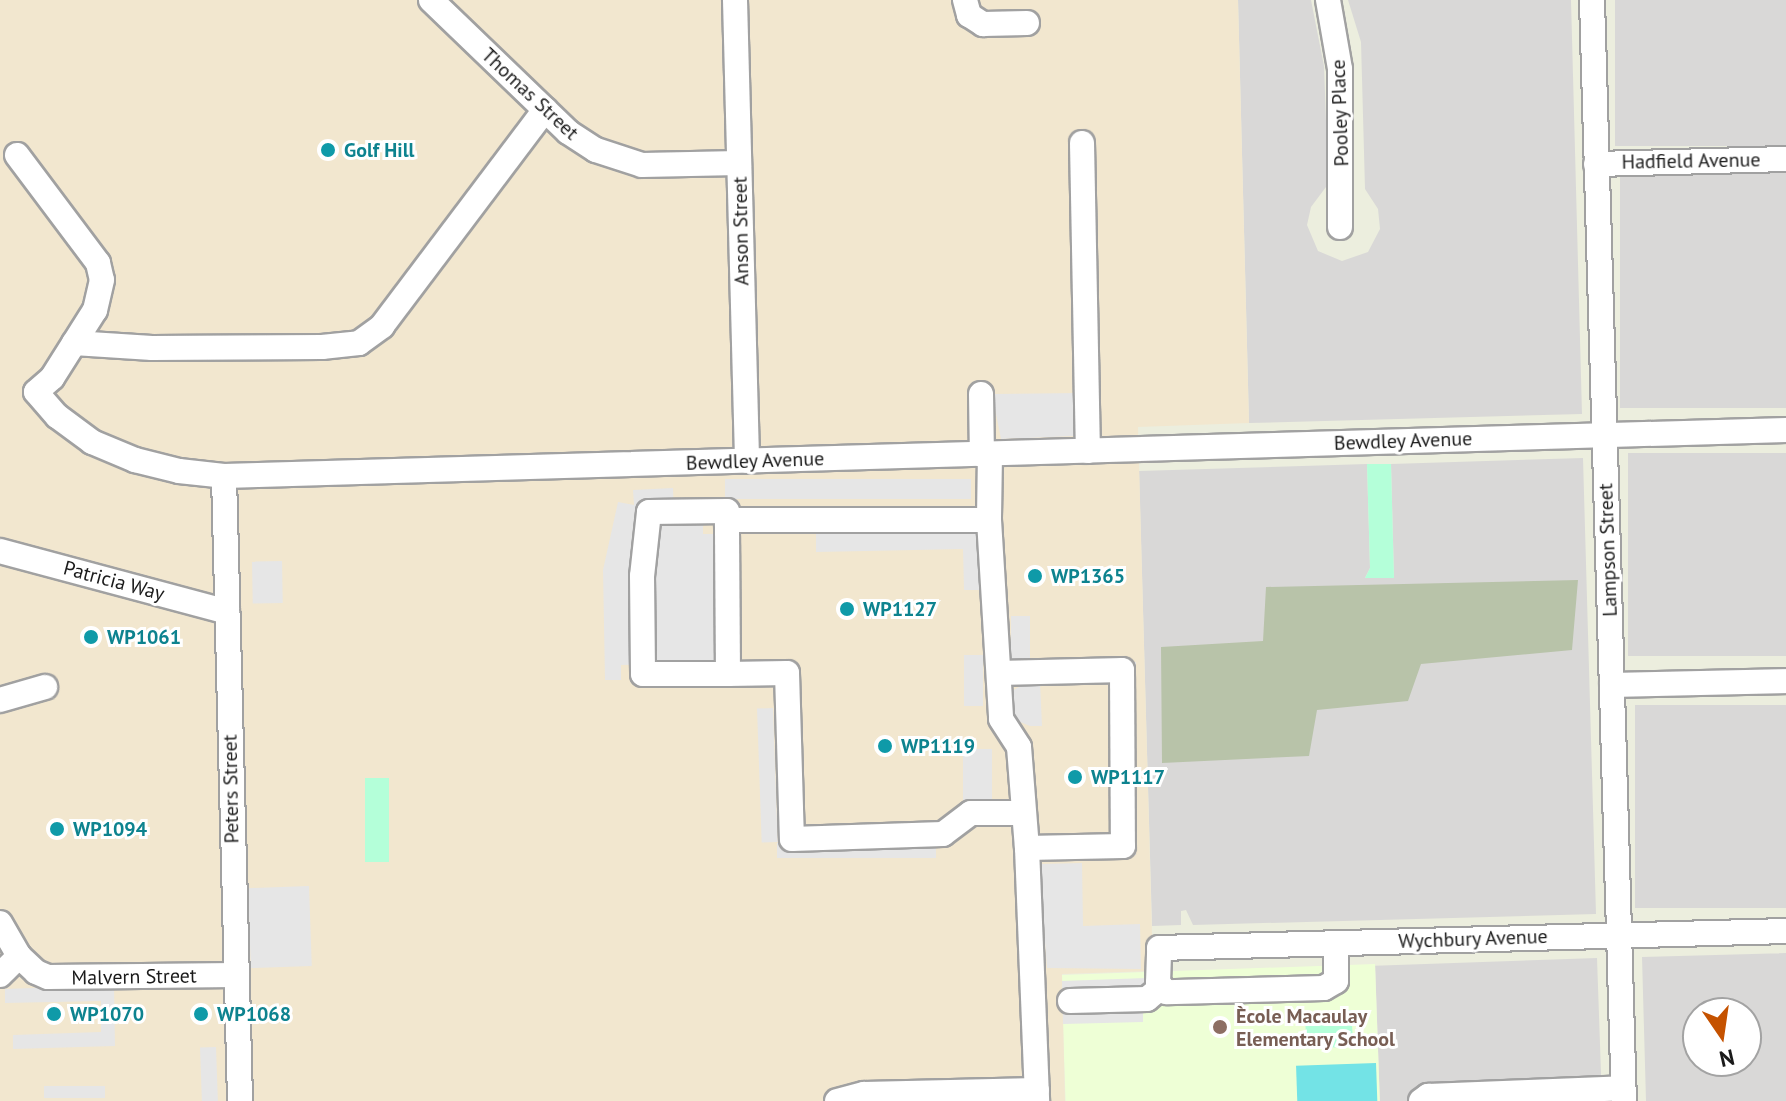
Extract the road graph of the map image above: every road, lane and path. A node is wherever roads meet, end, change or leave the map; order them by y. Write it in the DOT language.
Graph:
graph roads {
  1 [pos="431,0"];
  2 [pos="735,0"];
  3 [pos="965,0"];
  4 [pos="1328,0"];
  5 [pos="1592,0"];
  6 [pos="1027,23"];
  7 [pos="545,110"];
  8 [pos="1082,143"];
  9 [pos="17,155"];
  10 [pos="1786,159"];
  11 [pos="739,163"];
  12 [pos="1596,164"];
  13 [pos="1340,227"];
  14 [pos="74,343"];
  15 [pos="981,394"];
  16 [pos="1786,430"];
  17 [pos="1605,435"];
  18 [pos="1088,451"];
  19 [pos="986,454"];
  20 [pos="747,461"];
  21 [pos="224,476"];
  22 [pos="727,520"];
  23 [pos="989,520"];
  24 [pos="0,551"];
  25 [pos="227,612"];
  26 [pos="1000,673"];
  27 [pos="728,674"];
  28 [pos="1786,681"];
  29 [pos="1612,685"];
  30 [pos="45,687"];
  31 [pos="0,700"];
  32 [pos="1023,813"];
  33 [pos="1027,848"];
  34 [pos="0,923"];
  35 [pos="1786,931"];
  36 [pos="1619,935"];
  37 [pos="1336,943"];
  38 [pos="19,956"];
  39 [pos="0,975"];
  40 [pos="236,975"];
  41 [pos="1160,988"];
  42 [pos="1070,1001"];
  43 [pos="1624,1095"];
  44 [pos="1037,1096"];
  45 [pos="240,1101"];
  46 [pos="837,1101"];
  47 [pos="1421,1101"];
  1 -- 7 [label="street, Thomas Street"];
  2 -- 11 [label="street, Anson Street"];
  3 -- 6 [label="street"];
  4 -- 13 [label="street, Pooley Place"];
  5 -- 12 [label="street, Lampson Street"];
  7 -- 11 [label="street, Thomas Street"];
  7 -- 14 [label="street"];
  8 -- 18 [label="street"];
  9 -- 14 [label="street, Bewdley Avenue"];
  10 -- 12 [label="street, Hadfield Avenue"];
  11 -- 20 [label="street, Anson Street"];
  12 -- 17 [label="street, Lampson Street"];
  14 -- 21 [label="street, Bewdley Avenue"];
  15 -- 19 [label="street"];
  16 -- 17 [label="street, Bewdley Avenue"];
  17 -- 18 [label="street, Bewdley Avenue"];
  17 -- 29 [label="street, Lampson Street"];
  18 -- 19 [label="street, Bewdley Avenue"];
  19 -- 20 [label="street, Bewdley Avenue"];
  19 -- 23 [label="street"];
  20 -- 21 [label="street, Bewdley Avenue"];
  21 -- 25 [label="street, Peters Street"];
  22 -- 23 [label="street"];
  22 -- 27 [label="street"];
  22 -- 27 [label="street"];
  23 -- 26 [label="street"];
  24 -- 25 [label="street, Patricia Way"];
  25 -- 40 [label="street, Peters Street"];
  26 -- 32 [label="street"];
  26 -- 33 [label="street"];
  27 -- 32 [label="street"];
  28 -- 29 [label="street"];
  29 -- 36 [label="street, Lampson Street"];
  30 -- 31 [label="street"];
  32 -- 33 [label="street"];
  33 -- 44 [label="street"];
  34 -- 38 [label="street"];
  35 -- 36 [label="street, Wychbury Avenue"];
  36 -- 37 [label="street, Wychbury Avenue"];
  36 -- 43 [label="street, Lampson Street"];
  37 -- 41 [label="street, Wychbury Avenue"];
  37 -- 41 [label="street"];
  38 -- 39 [label="street"];
  38 -- 40 [label="street, Malvern Street"];
  40 -- 45 [label="street, Peters Street"];
  41 -- 42 [label="street"];
  43 -- 47 [label="street"];
  44 -- 46 [label="street"];
}
